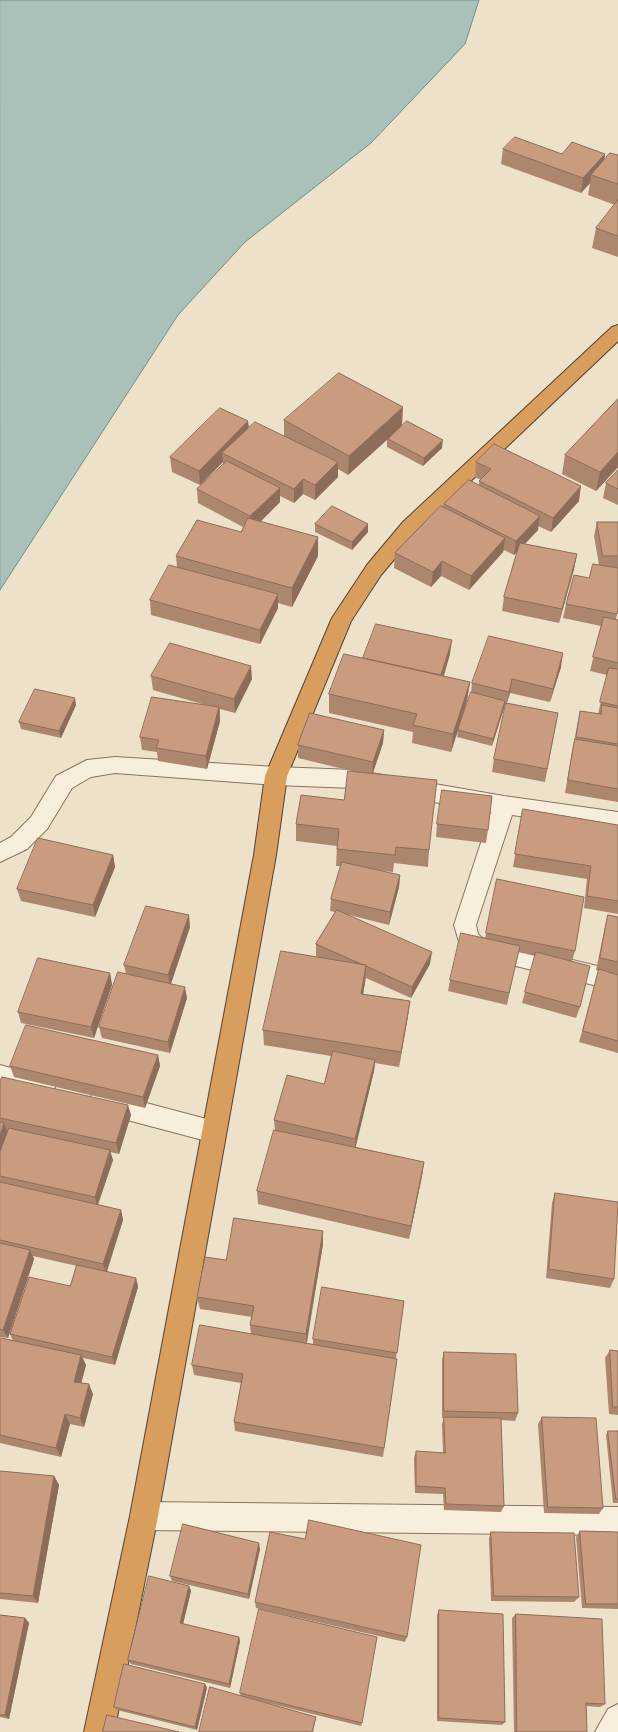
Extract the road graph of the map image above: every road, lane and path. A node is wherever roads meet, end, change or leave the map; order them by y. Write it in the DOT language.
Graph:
graph roads {
  1 [pos="618,331"];
  2 [pos="276,776"];
  3 [pos="504,805"];
  4 [pos="618,821"];
  5 [pos="0,854"];
  6 [pos="618,981"];
  7 [pos="0,1076"];
  8 [pos="214,1132"];
  9 [pos="144,1516"];
  10 [pos="618,1521"];
  11 [pos="618,1720"];
  12 [pos="99,1732"];
  13 [pos="610,1732"];
  1 -- 2 [label="highway"];
  2 -- 3 [label="street"];
  2 -- 5 [label="street"];
  2 -- 8 [label="highway"];
  3 -- 4 [label="street"];
  3 -- 6 [label="street"];
  7 -- 8 [label="street"];
  8 -- 9 [label="highway"];
  9 -- 10 [label="street"];
  9 -- 12 [label="highway"];
  11 -- 13 [label="street"];
}
